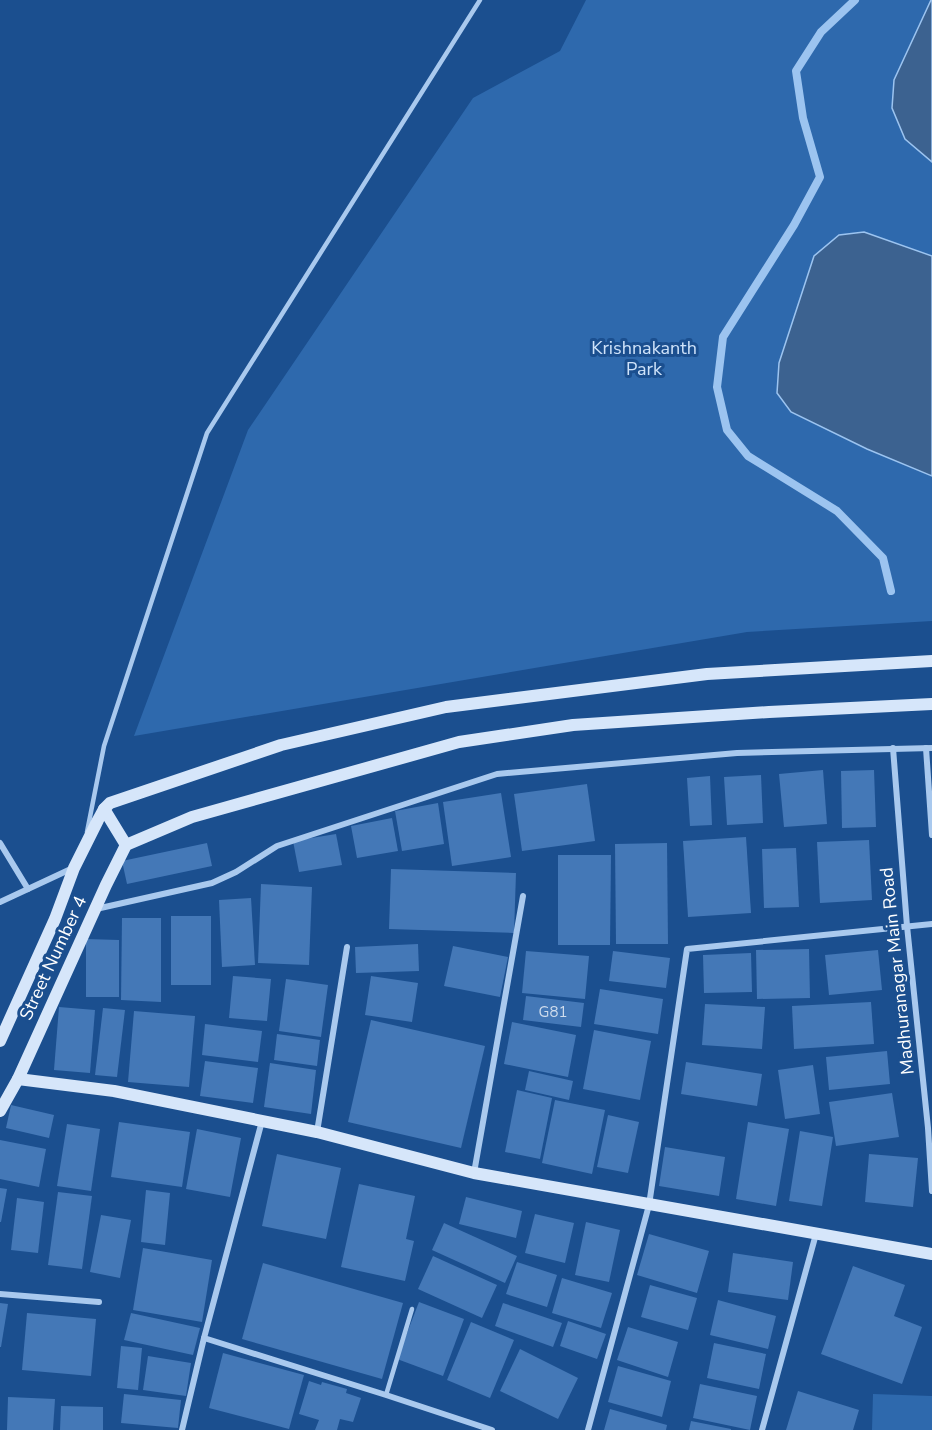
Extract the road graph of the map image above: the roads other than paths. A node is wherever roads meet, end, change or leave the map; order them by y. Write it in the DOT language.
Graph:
graph roads {
  1 [pos="480,0"];
  2 [pos="932,661"];
  3 [pos="932,704"];
  4 [pos="893,748"];
  5 [pos="929,748"];
  6 [pos="104,809"];
  7 [pos="932,835"];
  8 [pos="0,843"];
  9 [pos="126,845"];
  10 [pos="83,850"];
  11 [pos="74,868"];
  12 [pos="28,889"];
  13 [pos="524,896"];
  14 [pos="0,902"];
  15 [pos="96,909"];
  16 [pos="932,924"];
  17 [pos="907,926"];
  18 [pos="347,947"];
  19 [pos="0,1041"];
  20 [pos="18,1078"];
  21 [pos="0,1111"];
  22 [pos="262,1121"];
  23 [pos="930,1128"];
  24 [pos="318,1132"];
  25 [pos="474,1173"];
  26 [pos="932,1191"];
  27 [pos="649,1205"];
  28 [pos="816,1234"];
  29 [pos="932,1254"];
  30 [pos="0,1294"];
  31 [pos="99,1302"];
  32 [pos="412,1309"];
  33 [pos="204,1338"];
  34 [pos="386,1395"];
  35 [pos="182,1430"];
  36 [pos="492,1430"];
  37 [pos="588,1430"];
  38 [pos="762,1430"];
  1 -- 10 [label="lane"];
  2 -- 6 [label="main road"];
  3 -- 9 [label="main road"];
  4 -- 5 [label="street"];
  4 -- 15 [label="street"];
  4 -- 17 [label="street, Madhuranagar Main Road"];
  5 -- 7 [label="street"];
  6 -- 9 [label="main road"];
  6 -- 10 [label="main road"];
  8 -- 12 [label="street"];
  9 -- 15 [label="main road, Street Number 4"];
  10 -- 11 [label="main road"];
  11 -- 12 [label="street"];
  11 -- 19 [label="main road"];
  12 -- 14 [label="street"];
  13 -- 25 [label="street"];
  15 -- 20 [label="main road, Street Number 4"];
  16 -- 17 [label="street"];
  17 -- 23 [label="street, Madhuranagar Main Road"];
  17 -- 27 [label="street"];
  18 -- 24 [label="street"];
  20 -- 21 [label="main road, Street Number 4"];
  20 -- 22 [label="main road"];
  22 -- 24 [label="main road"];
  22 -- 33 [label="street"];
  23 -- 26 [label="street, Madhuranagar Main Road"];
  24 -- 25 [label="main road"];
  25 -- 27 [label="main road"];
  27 -- 28 [label="main road"];
  27 -- 37 [label="street"];
  28 -- 29 [label="main road"];
  28 -- 38 [label="street"];
  30 -- 31 [label="street"];
  32 -- 34 [label="lane"];
  33 -- 34 [label="street"];
  33 -- 35 [label="street"];
  34 -- 36 [label="street"];
}
